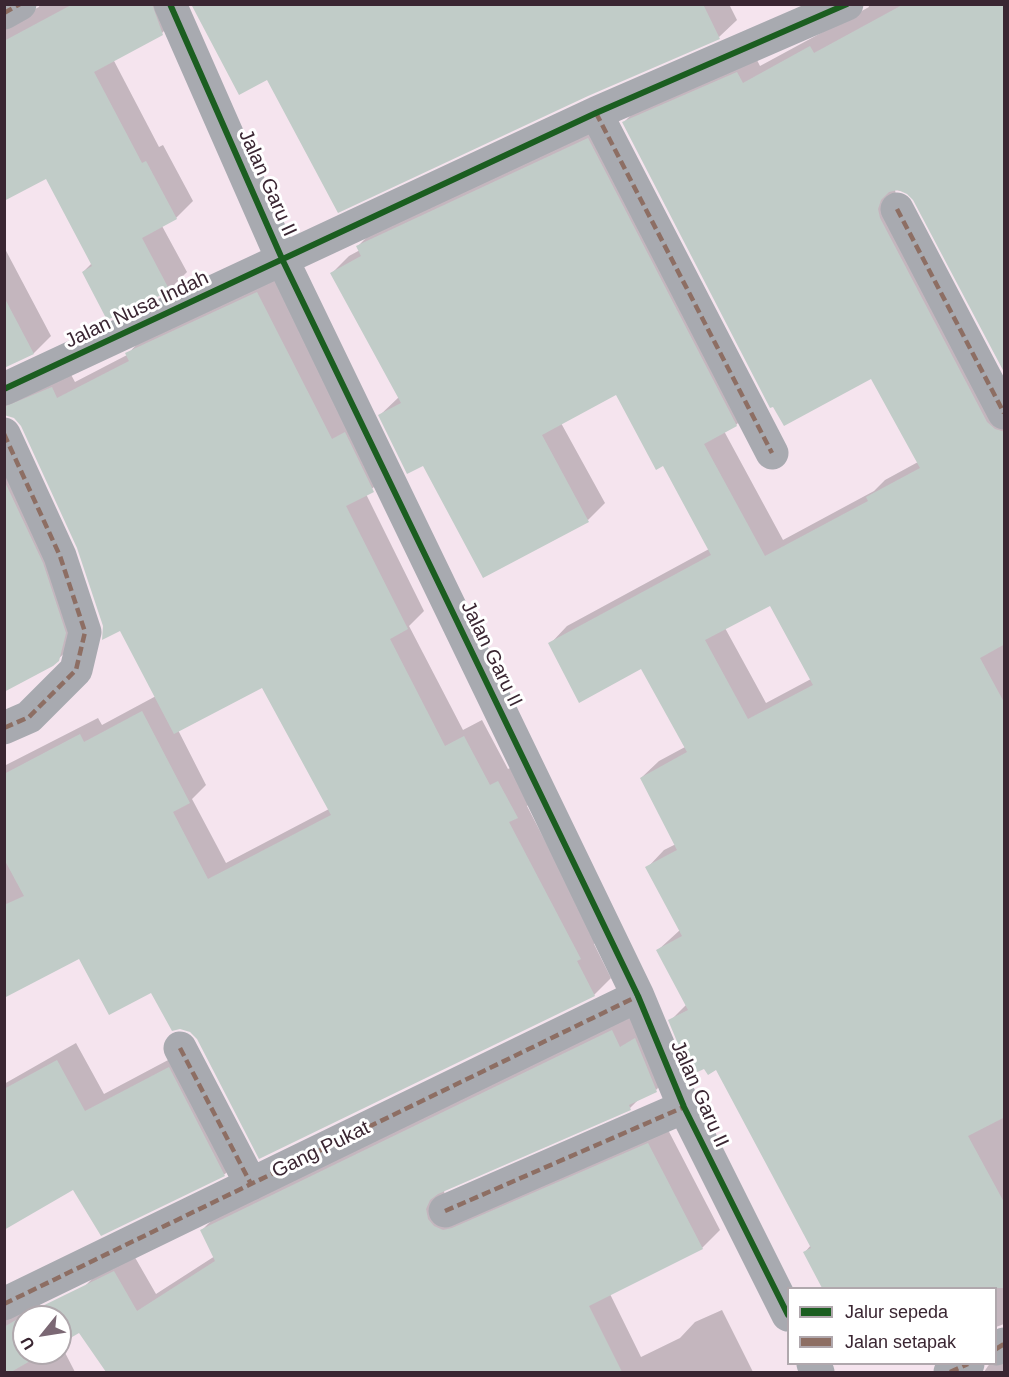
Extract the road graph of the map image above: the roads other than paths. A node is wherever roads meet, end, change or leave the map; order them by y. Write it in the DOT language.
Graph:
graph roads {
  1 [pos="20,4"];
  2 [pos="170,4"];
  3 [pos="847,4"];
  4 [pos="4,13"];
  5 [pos="596,112"];
  6 [pos="897,209"];
  7 [pos="283,261"];
  8 [pos="4,389"];
  9 [pos="1005,413"];
  10 [pos="4,434"];
  11 [pos="772,453"];
  12 [pos="4,728"];
  13 [pos="638,996"];
  14 [pos="180,1048"];
  15 [pos="684,1107"];
  16 [pos="251,1184"];
  17 [pos="445,1211"];
  18 [pos="4,1304"];
  19 [pos="787,1311"];
  20 [pos="966,1365"];
  21 [pos="950,1372"];
  1 -- 4 [label="street"];
  2 -- 7 [label="street, Jalan Garu II"];
  3 -- 5 [label="street, Jalan Nusa Indah"];
  5 -- 7 [label="street, Jalan Nusa Indah"];
  5 -- 11 [label="street"];
  6 -- 9 [label="street"];
  7 -- 8 [label="street, Jalan Nusa Indah"];
  7 -- 13 [label="street, Jalan Garu II"];
  10 -- 12 [label="street"];
  13 -- 15 [label="street, Jalan Garu II"];
  13 -- 16 [label="street, Gang Pukat"];
  14 -- 16 [label="street"];
  15 -- 17 [label="street"];
  15 -- 19 [label="street, Jalan Garu II"];
  16 -- 18 [label="street, Gang Pukat"];
  20 -- 21 [label="street"];
}
